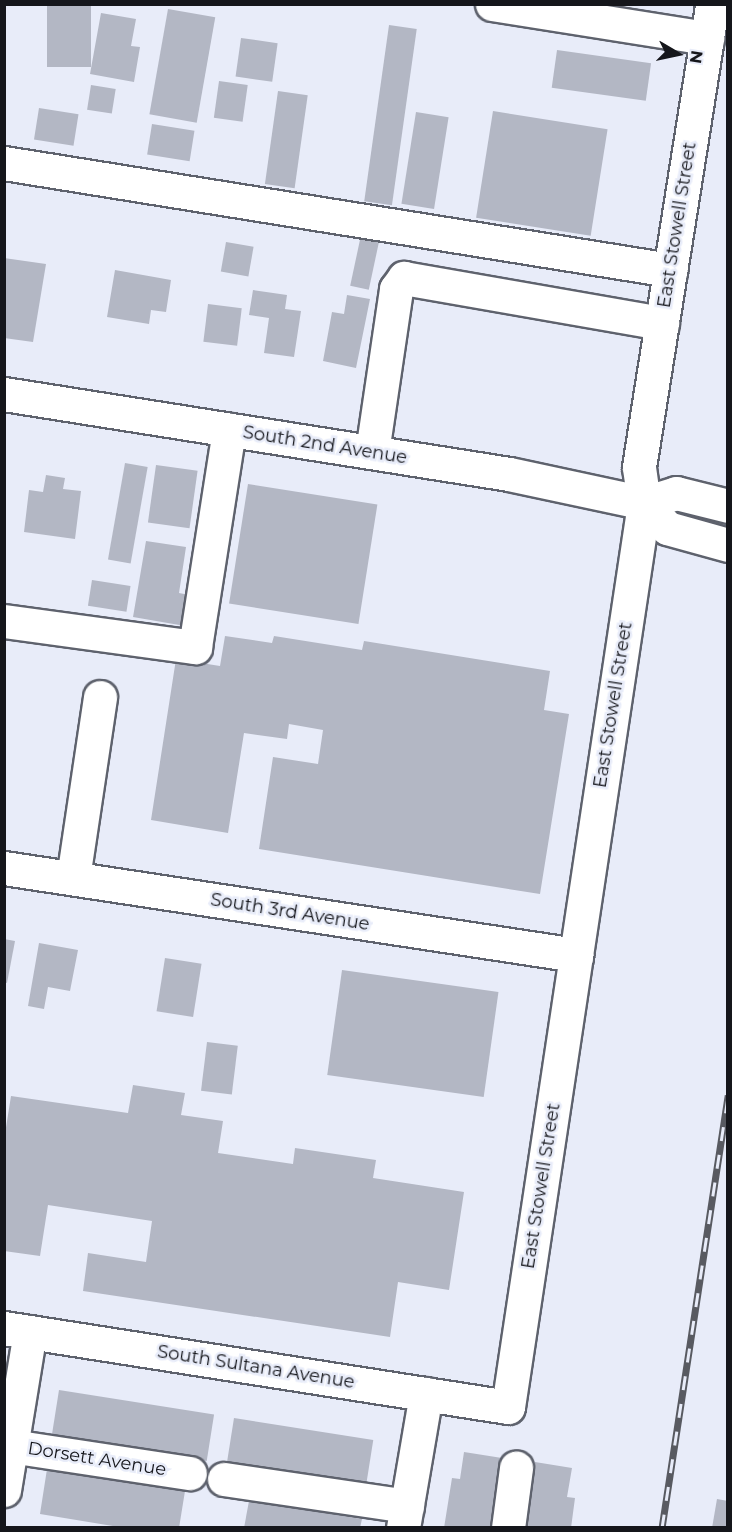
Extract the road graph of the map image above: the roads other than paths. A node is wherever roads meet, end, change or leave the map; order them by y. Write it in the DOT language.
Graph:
graph roads {
  1 [pos="492,4"];
  2 [pos="712,4"];
  3 [pos="707,38"];
  4 [pos="4,164"];
  5 [pos="670,270"];
  6 [pos="662,323"];
  7 [pos="4,394"];
  8 [pos="229,430"];
  9 [pos="372,452"];
  10 [pos="644,503"];
  11 [pos="728,506"];
  12 [pos="728,545"];
  13 [pos="4,621"];
  14 [pos="100,697"];
  15 [pos="4,868"];
  16 [pos="73,878"];
  17 [pos="576,955"];
  18 [pos="17,1330"];
  19 [pos="426,1394"];
  20 [pos="508,1407"];
  21 [pos="8,1446"];
  22 [pos="516,1468"];
  23 [pos="190,1473"];
  24 [pos="224,1479"];
  25 [pos="4,1490"];
  26 [pos="405,1517"];
  27 [pos="508,1527"];
  1 -- 3 [label="street"];
  2 -- 3 [label="street, East Stowell Street"];
  3 -- 5 [label="street, East Stowell Street"];
  4 -- 5 [label="street"];
  5 -- 6 [label="street, East Stowell Street"];
  6 -- 9 [label="street"];
  6 -- 10 [label="street, East Stowell Street"];
  7 -- 8 [label="street, South 2nd Avenue"];
  8 -- 9 [label="street, South 2nd Avenue"];
  8 -- 13 [label="street"];
  9 -- 10 [label="street, South 2nd Avenue"];
  10 -- 11 [label="street, South 2nd Avenue"];
  10 -- 12 [label="street"];
  10 -- 17 [label="street, East Stowell Street"];
  14 -- 16 [label="street"];
  15 -- 16 [label="street, South 3rd Avenue"];
  16 -- 17 [label="street, South 3rd Avenue"];
  17 -- 20 [label="street, East Stowell Street"];
  18 -- 19 [label="street, South Sultana Avenue"];
  18 -- 21 [label="street"];
  19 -- 20 [label="street, South Sultana Avenue"];
  19 -- 26 [label="street"];
  21 -- 23 [label="street, Dorsett Avenue"];
  21 -- 25 [label="street"];
  22 -- 27 [label="street"];
  24 -- 26 [label="street"];
}
